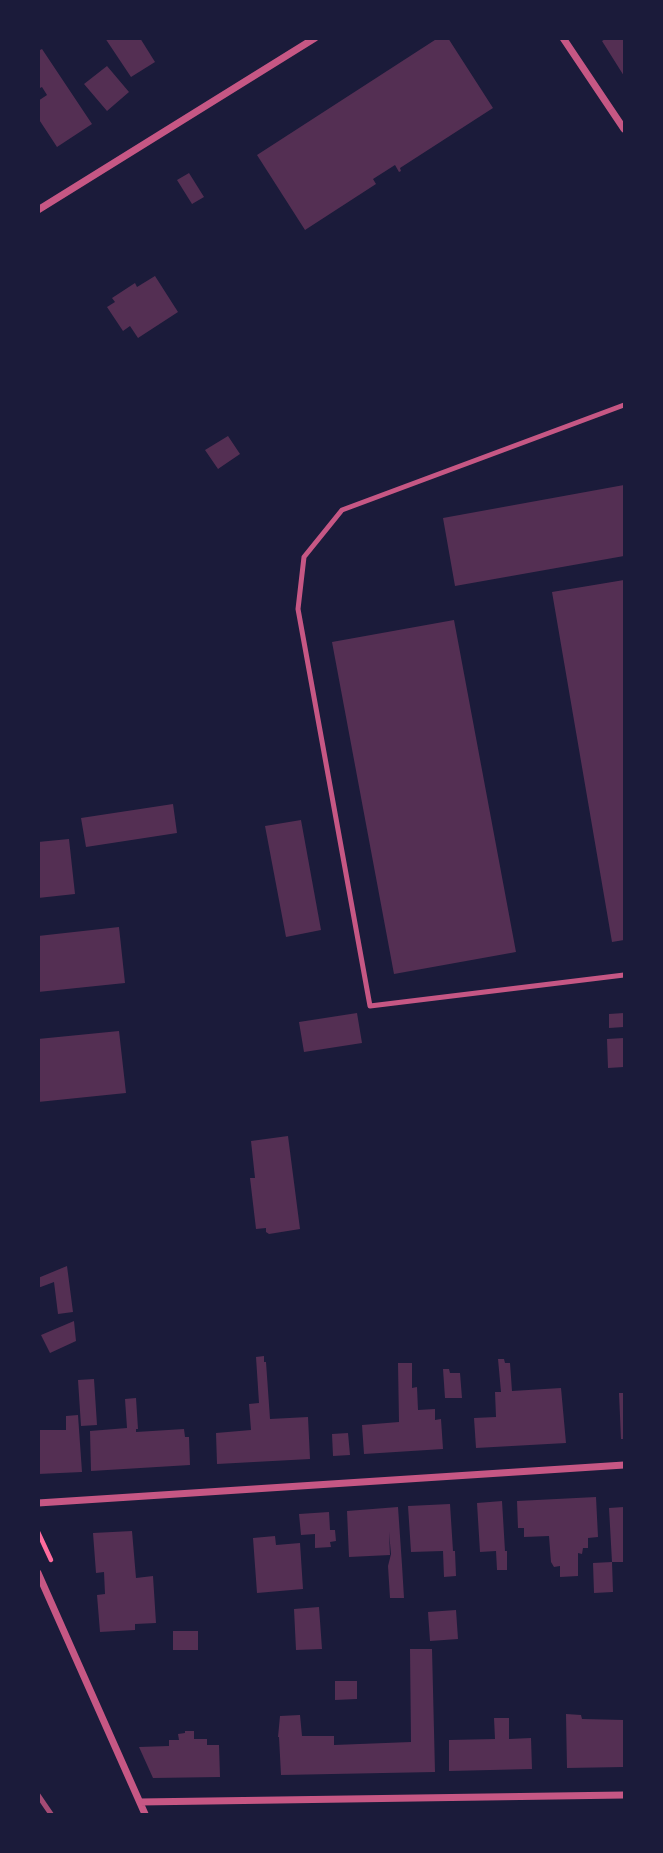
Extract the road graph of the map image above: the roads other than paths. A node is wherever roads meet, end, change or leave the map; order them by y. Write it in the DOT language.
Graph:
graph roads {
  1 [pos="315,38"];
  2 [pos="566,39"];
  3 [pos="625,129"];
  4 [pos="38,210"];
  5 [pos="625,405"];
  6 [pos="625,975"];
  7 [pos="625,1465"];
  8 [pos="38,1503"];
  9 [pos="38,1573"];
  10 [pos="625,1795"];
  11 [pos="140,1802"];
  12 [pos="145,1815"];
  1 -- 4 [label="street"];
  2 -- 3 [label="street"];
  5 -- 6 [label="lane"];
  7 -- 8 [label="street"];
  9 -- 11 [label="street"];
  10 -- 11 [label="street"];
  11 -- 12 [label="street"];
}
